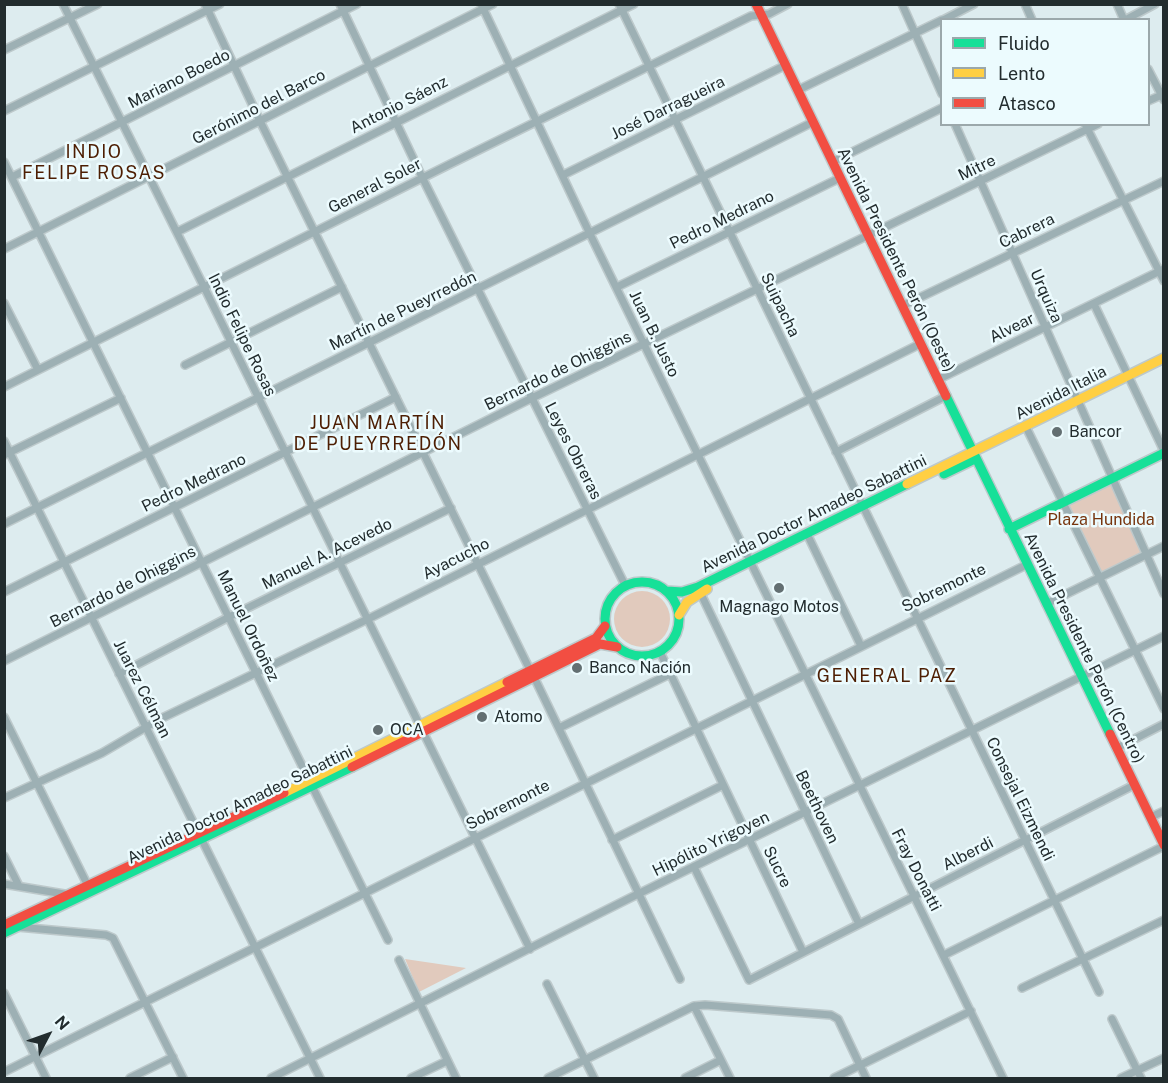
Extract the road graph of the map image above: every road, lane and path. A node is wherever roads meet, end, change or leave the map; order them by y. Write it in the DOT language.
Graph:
graph roads {
  1 [pos="63,4"];
  2 [pos="98,4"];
  3 [pos="220,4"];
  4 [pos="357,4"];
  5 [pos="493,4"];
  6 [pos="634,4"];
  7 [pos="756,4"];
  8 [pos="788,4"];
  9 [pos="902,4"];
  10 [pos="974,4"];
  11 [pos="1025,4"];
  12 [pos="1117,4"];
  13 [pos="1155,4"];
  14 [pos="482,7"];
  15 [pos="206,8"];
  16 [pos="342,8"];
  17 [pos="620,8"];
  18 [pos="760,15"];
  19 [pos="70,18"];
  20 [pos="946,18"];
  21 [pos="1031,18"];
  22 [pos="1124,18"];
  23 [pos="1129,18"];
  24 [pos="940,21"];
  25 [pos="914,33"];
  26 [pos="4,50"];
  27 [pos="370,65"];
  28 [pos="510,65"];
  29 [pos="786,65"];
  30 [pos="94,66"];
  31 [pos="234,66"];
  32 [pos="649,66"];
  33 [pos="1150,71"];
  34 [pos="798,90"];
  35 [pos="940,90"];
  36 [pos="1163,96"];
  37 [pos="940,109"];
  38 [pos="4,111"];
  39 [pos="675,120"];
  40 [pos="260,121"];
  41 [pos="536,121"];
  42 [pos="122,122"];
  43 [pos="396,122"];
  44 [pos="813,122"];
  45 [pos="956,126"];
  46 [pos="1086,127"];
  47 [pos="4,162"];
  48 [pos="832,162"];
  49 [pos="563,175"];
  50 [pos="703,176"];
  51 [pos="12,177"];
  52 [pos="149,177"];
  53 [pos="288,177"];
  54 [pos="422,177"];
  55 [pos="840,178"];
  56 [pos="1164,181"];
  57 [pos="980,182"];
  58 [pos="1123,200"];
  59 [pos="314,231"];
  60 [pos="39,232"];
  61 [pos="177,232"];
  62 [pos="589,232"];
  63 [pos="730,232"];
  64 [pos="867,234"];
  65 [pos="4,249"];
  66 [pos="1012,254"];
  67 [pos="1161,271"];
  68 [pos="1164,281"];
  69 [pos="204,286"];
  70 [pos="342,287"];
  71 [pos="617,287"];
  72 [pos="757,288"];
  73 [pos="479,289"];
  74 [pos="4,303"];
  75 [pos="1094,304"];
  76 [pos="902,306"];
  77 [pos="1045,327"];
  78 [pos="93,342"];
  79 [pos="231,342"];
  80 [pos="369,343"];
  81 [pos="644,344"];
  82 [pos="920,344"];
  83 [pos="1164,358"];
  84 [pos="185,365"];
  85 [pos="38,370"];
  86 [pos="1128,376"];
  87 [pos="937,380"];
  88 [pos="4,387"];
  89 [pos="396,397"];
  90 [pos="944,397"];
  91 [pos="121,398"];
  92 [pos="258,398"];
  93 [pos="531,398"];
  94 [pos="811,398"];
  95 [pos="1078,402"];
  96 [pos="1026,427"];
  97 [pos="4,441"];
  98 [pos="836,452"];
  99 [pos="1164,452"];
  100 [pos="148,453"];
  101 [pos="286,453"];
  102 [pos="423,453"];
  103 [pos="7,454"];
  104 [pos="698,454"];
  105 [pos="974,456"];
  106 [pos="1113,478"];
  107 [pos="1063,503"];
  108 [pos="175,507"];
  109 [pos="312,507"];
  110 [pos="37,508"];
  111 [pos="451,508"];
  112 [pos="587,508"];
  113 [pos="863,509"];
  114 [pos="4,524"];
  115 [pos="1009,529"];
  116 [pos="809,538"];
  117 [pos="1164,546"];
  118 [pos="1146,554"];
  119 [pos="64,562"];
  120 [pos="202,562"];
  121 [pos="340,562"];
  122 [pos="753,563"];
  123 [pos="478,564"];
  124 [pos="1026,565"];
  125 [pos="1100,577"];
  126 [pos="626,585"];
  127 [pos="667,591"];
  128 [pos="4,592"];
  129 [pos="700,592"];
  130 [pos="1164,594"];
  131 [pos="1046,604"];
  132 [pos="679,615"];
  133 [pos="229,617"];
  134 [pos="91,618"];
  135 [pos="916,618"];
  136 [pos="368,619"];
  137 [pos="605,626"];
  138 [pos="1164,636"];
  139 [pos="861,646"];
  140 [pos="617,647"];
  141 [pos="1134,650"];
  142 [pos="660,652"];
  143 [pos="4,661"];
  144 [pos="256,673"];
  145 [pos="119,674"];
  146 [pos="532,674"];
  147 [pos="670,674"];
  148 [pos="805,674"];
  149 [pos="1082,676"];
  150 [pos="751,701"];
  151 [pos="1164,709"];
  152 [pos="4,717"];
  153 [pos="1164,724"];
  154 [pos="7,728"];
  155 [pos="146,728"];
  156 [pos="422,728"];
  157 [pos="559,728"];
  158 [pos="697,729"];
  159 [pos="970,730"];
  160 [pos="1118,748"];
  161 [pos="36,782"];
  162 [pos="585,783"];
  163 [pos="311,784"];
  164 [pos="723,785"];
  165 [pos="1134,785"];
  166 [pos="859,786"];
  167 [pos="4,798"];
  168 [pos="1164,811"];
  169 [pos="805,813"];
  170 [pos="1150,817"];
  171 [pos="201,837"];
  172 [pos="476,839"];
  173 [pos="612,840"];
  174 [pos="1024,840"];
  175 [pos="749,841"];
  176 [pos="1164,845"];
  177 [pos="4,856"];
  178 [pos="694,867"];
  179 [pos="4,884"];
  180 [pos="19,886"];
  181 [pos="90,890"];
  182 [pos="365,893"];
  183 [pos="638,894"];
  184 [pos="70,895"];
  185 [pos="914,896"];
  186 [pos="1054,900"];
  187 [pos="1164,920"];
  188 [pos="859,924"];
  189 [pos="4,925"];
  190 [pos="18,927"];
  191 [pos="4,933"];
  192 [pos="388,940"];
  193 [pos="255,947"];
  194 [pos="530,949"];
  195 [pos="803,952"];
  196 [pos="944,955"];
  197 [pos="1083,958"];
  198 [pos="399,960"];
  199 [pos="680,979"];
  200 [pos="547,984"];
  201 [pos="1022,988"];
  202 [pos="1099,992"];
  203 [pos="4,993"];
  204 [pos="145,1002"];
  205 [pos="421,1005"];
  206 [pos="694,1006"];
  207 [pos="971,1011"];
  208 [pos="1112,1019"];
  209 [pos="35,1057"];
  210 [pos="173,1057"];
  211 [pos="1164,1058"];
  212 [pos="310,1059"];
  213 [pos="585,1060"];
  214 [pos="721,1060"];
  215 [pos="447,1061"];
  216 [pos="860,1066"];
  217 [pos="1137,1071"];
  218 [pos="4,1072"];
  219 [pos="46,1078"];
  220 [pos="130,1078"];
  221 [pos="183,1078"];
  222 [pos="271,1078"];
  223 [pos="320,1078"];
  224 [pos="411,1078"];
  225 [pos="456,1078"];
  226 [pos="548,1078"];
  227 [pos="594,1078"];
  228 [pos="685,1078"];
  229 [pos="730,1078"];
  230 [pos="834,1078"];
  231 [pos="866,1078"];
  232 [pos="1003,1078"];
  233 [pos="1121,1078"];
  234 [pos="1141,1078"];
  1 -- 19 [label="street, Indio Felipe Rosas"];
  2 -- 19 [label="street"];
  3 -- 15 [label="street"];
  4 -- 16 [label="street, Mariano Boedo"];
  5 -- 14 [label="street, Gerónimo del Barco"];
  6 -- 17 [label="street, Antonio Sáenz"];
  7 -- 18 [label="main road, Avenida Presidente Perón (Oeste)"];
  8 -- 18 [label="street, General Soler"];
  9 -- 25 [label="street"];
  10 -- 20 [label="street"];
  11 -- 21 [label="street"];
  12 -- 22 [label="street"];
  13 -- 23 [label="street"];
  14 -- 27 [label="street, Gerónimo del Barco"];
  14 -- 28 [label="street, Juan B. Justo"];
  15 -- 30 [label="street"];
  15 -- 31 [label="street"];
  16 -- 27 [label="street, Leyes Obreras"];
  16 -- 31 [label="street, Mariano Boedo"];
  17 -- 28 [label="street, Antonio Sáenz"];
  17 -- 32 [label="street, Suipacha"];
  18 -- 29 [label="main road, Avenida Presidente Perón (Oeste)"];
  18 -- 32 [label="street, General Soler"];
  19 -- 26 [label="street"];
  19 -- 30 [label="street, Indio Felipe Rosas"];
  24 -- 25 [label="street"];
  25 -- 34 [label="street"];
  25 -- 35 [label="street"];
  27 -- 40 [label="street, Gerónimo del Barco"];
  27 -- 43 [label="street, Leyes Obreras"];
  28 -- 41 [label="street, Juan B. Justo"];
  28 -- 43 [label="street, Antonio Sáenz"];
  29 -- 34 [label="main road, Avenida Presidente Perón (Oeste)"];
  29 -- 39 [label="street, José Darragueira"];
  30 -- 38 [label="street"];
  30 -- 42 [label="street, Indio Felipe Rosas"];
  31 -- 40 [label="street"];
  31 -- 42 [label="street, Mariano Boedo"];
  32 -- 39 [label="street, Suipacha"];
  32 -- 41 [label="street, General Soler"];
  33 -- 36 [label="street"];
  34 -- 44 [label="main road, Avenida Presidente Perón (Oeste)"];
  37 -- 48 [label="street"];
  39 -- 49 [label="street, José Darragueira"];
  39 -- 50 [label="street, Suipacha"];
  40 -- 52 [label="street, Gerónimo del Barco"];
  40 -- 53 [label="street"];
  41 -- 49 [label="street, Juan B. Justo"];
  41 -- 54 [label="street, General Soler"];
  42 -- 51 [label="street, Mariano Boedo"];
  42 -- 52 [label="street, Indio Felipe Rosas"];
  43 -- 53 [label="street, Antonio Sáenz"];
  43 -- 54 [label="street, Leyes Obreras"];
  44 -- 48 [label="main road, Avenida Presidente Perón (Oeste)"];
  44 -- 50 [label="street, Martín de Pueyrredón"];
  45 -- 57 [label="street, Urquiza"];
  46 -- 57 [label="street, Mitre"];
  46 -- 58 [label="street"];
  47 -- 51 [label="street, Manuel Ordoñez"];
  48 -- 55 [label="main road, Avenida Presidente Perón (Oeste)"];
  49 -- 62 [label="street, Juan B. Justo"];
  50 -- 62 [label="street, Martín de Pueyrredón"];
  50 -- 63 [label="street, Suipacha"];
  51 -- 60 [label="street, Manuel Ordoñez"];
  52 -- 60 [label="street, Gerónimo del Barco"];
  52 -- 61 [label="street, Indio Felipe Rosas"];
  53 -- 59 [label="street"];
  53 -- 61 [label="street, Antonio Sáenz"];
  54 -- 59 [label="street, General Soler"];
  54 -- 73 [label="street, Leyes Obreras"];
  55 -- 63 [label="street, Pedro Medrano"];
  55 -- 64 [label="main road, Avenida Presidente Perón (Oeste)"];
  56 -- 58 [label="street, Cabrera"];
  57 -- 64 [label="street, Mitre"];
  57 -- 66 [label="street, Urquiza"];
  58 -- 66 [label="street, Cabrera"];
  58 -- 67 [label="street"];
  59 -- 69 [label="street, General Soler"];
  59 -- 70 [label="street"];
  60 -- 65 [label="street, Gerónimo del Barco"];
  60 -- 78 [label="street, Manuel Ordoñez"];
  61 -- 69 [label="street, Indio Felipe Rosas"];
  62 -- 71 [label="street, Juan B. Justo"];
  62 -- 73 [label="street, Martín de Pueyrredón"];
  63 -- 71 [label="street, Pedro Medrano"];
  63 -- 72 [label="street, Suipacha"];
  64 -- 72 [label="street, Bernardo de Ohiggins"];
  64 -- 76 [label="main road, Avenida Presidente Perón (Oeste)"];
  66 -- 76 [label="street, Cabrera"];
  66 -- 77 [label="street, Urquiza"];
  67 -- 68 [label="street"];
  67 -- 75 [label="street, Alvear"];
  69 -- 78 [label="street, General Soler"];
  69 -- 79 [label="street, Indio Felipe Rosas"];
  70 -- 79 [label="street"];
  70 -- 80 [label="street"];
  71 -- 81 [label="street, Juan B. Justo"];
  72 -- 81 [label="street, Bernardo de Ohiggins"];
  72 -- 94 [label="street, Suipacha"];
  73 -- 80 [label="street, Martín de Pueyrredón"];
  73 -- 93 [label="street, Leyes Obreras"];
  74 -- 85 [label="street"];
  75 -- 77 [label="street, Alvear"];
  75 -- 86 [label="street"];
  76 -- 82 [label="main road, Avenida Presidente Perón (Oeste)"];
  77 -- 87 [label="street, Alvear"];
  77 -- 95 [label="street, Urquiza"];
  78 -- 85 [label="street, General Soler"];
  78 -- 91 [label="street, Manuel Ordoñez"];
  79 -- 84 [label="street"];
  79 -- 92 [label="street, Indio Felipe Rosas"];
  80 -- 89 [label="street"];
  80 -- 92 [label="street, Martín de Pueyrredón"];
  81 -- 93 [label="street, Bernardo de Ohiggins"];
  81 -- 104 [label="street, Juan B. Justo"];
  82 -- 87 [label="main road, Avenida Presidente Perón (Oeste)"];
  82 -- 94 [label="street, Ayacucho"];
  83 -- 86 [label="main road, Avenida Italia"];
  85 -- 88 [label="street, General Soler"];
  86 -- 95 [label="main road, Avenida Italia"];
  86 -- 99 [label="street"];
  87 -- 90 [label="main road, Avenida Presidente Perón (Oeste)"];
  89 -- 101 [label="street, Pedro Medrano"];
  89 -- 102 [label="street"];
  90 -- 98 [label="street"];
  90 -- 105 [label="main road, Avenida Presidente Perón (Oeste)"];
  91 -- 100 [label="street, Manuel Ordoñez"];
  91 -- 103 [label="street"];
  92 -- 100 [label="street, Martín de Pueyrredón"];
  92 -- 101 [label="street, Indio Felipe Rosas"];
  93 -- 102 [label="street, Bernardo de Ohiggins"];
  93 -- 112 [label="street, Leyes Obreras"];
  94 -- 98 [label="street, Suipacha"];
  94 -- 104 [label="street, Ayacucho"];
  95 -- 96 [label="main road, Avenida Italia"];
  95 -- 106 [label="street, Urquiza"];
  96 -- 105 [label="main road, Avenida Italia"];
  96 -- 107 [label="street"];
  97 -- 103 [label="street, Juarez Célman"];
  98 -- 113 [label="street, Suipacha"];
  99 -- 106 [label="main road"];
  100 -- 108 [label="street, Manuel Ordoñez"];
  100 -- 110 [label="street, Martín de Pueyrredón"];
  101 -- 108 [label="street, Pedro Medrano"];
  101 -- 109 [label="street, Indio Felipe Rosas"];
  102 -- 109 [label="street, Bernardo de Ohiggins"];
  102 -- 111 [label="street"];
  103 -- 110 [label="street, Juarez Célman"];
  104 -- 112 [label="street, Ayacucho"];
  104 -- 122 [label="street, Juan B. Justo"];
  105 -- 113 [label="main road, Avenida Doctor Amadeo Sabattini"];
  105 -- 115 [label="main road, Avenida Presidente Perón (Oeste)"];
  106 -- 107 [label="main road"];
  106 -- 118 [label="street, Urquiza"];
  107 -- 115 [label="main road"];
  107 -- 125 [label="street"];
  108 -- 119 [label="street, Pedro Medrano"];
  108 -- 120 [label="street, Manuel Ordoñez"];
  109 -- 120 [label="street, Bernardo de Ohiggins"];
  109 -- 121 [label="street, Indio Felipe Rosas"];
  110 -- 114 [label="street, Martín de Pueyrredón"];
  110 -- 119 [label="street, Juarez Célman"];
  111 -- 121 [label="street, Manuel A. Acevedo"];
  111 -- 123 [label="street"];
  112 -- 123 [label="street, Ayacucho"];
  112 -- 126 [label="street, Leyes Obreras"];
  113 -- 116 [label="main road, Avenida Doctor Amadeo Sabattini"];
  113 -- 122 [label="main road, Avenida Doctor Amadeo Sabattini"];
  113 -- 135 [label="street, Suipacha"];
  115 -- 124 [label="main road, Avenida Presidente Perón (Centro)"];
  116 -- 122 [label="main road, Avenida Doctor Amadeo Sabattini"];
  116 -- 139 [label="street"];
  117 -- 118 [label="street"];
  118 -- 125 [label="street"];
  118 -- 130 [label="street, Urquiza"];
  119 -- 128 [label="street, Pedro Medrano"];
  119 -- 134 [label="street, Juarez Célman"];
  120 -- 133 [label="street, Manuel Ordoñez"];
  120 -- 134 [label="street, Bernardo de Ohiggins"];
  121 -- 133 [label="street, Manuel A. Acevedo"];
  121 -- 136 [label="street, Indio Felipe Rosas"];
  122 -- 127 [label="main road, Avenida Doctor Amadeo Sabattini"];
  122 -- 129 [label="main road, Avenida Doctor Amadeo Sabattini"];
  122 -- 148 [label="street, Juan B. Justo"];
  123 -- 136 [label="street, Ayacucho"];
  123 -- 146 [label="street"];
  124 -- 131 [label="main road, Avenida Presidente Perón (Centro)"];
  124 -- 135 [label="street, Sobremonte"];
  125 -- 131 [label="street"];
  125 -- 141 [label="street"];
  126 -- 127 [label="main road"];
  126 -- 137 [label="main road"];
  127 -- 132 [label="main road"];
  129 -- 132 [label="main road, Avenida Doctor Amadeo Sabattini"];
  129 -- 150 [label="street, Beethoven"];
  131 -- 149 [label="main road, Avenida Presidente Perón (Centro)"];
  132 -- 142 [label="main road"];
  133 -- 144 [label="street, Manuel Ordoñez"];
  133 -- 145 [label="street, Manuel A. Acevedo"];
  134 -- 143 [label="street, Bernardo de Ohiggins"];
  134 -- 145 [label="street, Juarez Célman"];
  135 -- 139 [label="street, Sobremonte"];
  135 -- 159 [label="street, Consejal Eizmendi"];
  136 -- 144 [label="street, Ayacucho"];
  136 -- 156 [label="street, Indio Felipe Rosas"];
  137 -- 140 [label="main road"];
  137 -- 146 [label="main road, Avenida Doctor Amadeo Sabattini"];
  138 -- 141 [label="street, Hipólito Yrigoyen"];
  139 -- 148 [label="street, Sobremonte"];
  140 -- 142 [label="main road"];
  140 -- 146 [label="main road, Avenida Doctor Amadeo Sabattini"];
  141 -- 149 [label="street, Hipólito Yrigoyen"];
  141 -- 151 [label="street"];
  142 -- 147 [label="street"];
  144 -- 155 [label="street, Ayacucho"];
  144 -- 163 [label="street, Manuel Ordoñez"];
  145 -- 155 [label="street, Juarez Célman"];
  146 -- 156 [label="main road, Avenida Doctor Amadeo Sabattini"];
  146 -- 157 [label="street"];
  147 -- 157 [label="street"];
  147 -- 158 [label="street"];
  148 -- 150 [label="street, Sobremonte"];
  148 -- 166 [label="street, Fray Donatti"];
  149 -- 159 [label="street, Hipólito Yrigoyen"];
  149 -- 160 [label="main road, Avenida Presidente Perón (Centro)"];
  150 -- 158 [label="street, Sobremonte"];
  150 -- 169 [label="street, Beethoven"];
  152 -- 154 [label="street"];
  153 -- 160 [label="street"];
  154 -- 161 [label="street"];
  155 -- 161 [label="street, Ayacucho"];
  155 -- 171 [label="street, Juarez Célman"];
  156 -- 163 [label="main road, Avenida Doctor Amadeo Sabattini"];
  156 -- 172 [label="street, Indio Felipe Rosas"];
  157 -- 162 [label="street"];
  158 -- 162 [label="street, Sobremonte"];
  158 -- 164 [label="street, Sucre"];
  159 -- 166 [label="street, Hipólito Yrigoyen"];
  159 -- 174 [label="street, Consejal Eizmendi"];
  160 -- 165 [label="main road, Avenida Presidente Perón (Centro)"];
  161 -- 167 [label="street, Ayacucho"];
  161 -- 181 [label="street"];
  162 -- 172 [label="street, Sobremonte"];
  162 -- 173 [label="street"];
  163 -- 171 [label="main road, Avenida Doctor Amadeo Sabattini"];
  163 -- 182 [label="street, Manuel Ordoñez"];
  164 -- 173 [label="street"];
  164 -- 175 [label="street, Sucre"];
  165 -- 170 [label="main road, Avenida Presidente Perón (Centro)"];
  165 -- 174 [label="street, Alberdi"];
  166 -- 169 [label="street, Hipólito Yrigoyen"];
  166 -- 185 [label="street, Fray Donatti"];
  168 -- 170 [label="street"];
  169 -- 175 [label="street, Hipólito Yrigoyen"];
  169 -- 188 [label="street, Beethoven"];
  170 -- 176 [label="main road, Avenida Presidente Perón (Centro)"];
  171 -- 181 [label="main road, Avenida Doctor Amadeo Sabattini"];
  171 -- 193 [label="street, Juarez Célman"];
  172 -- 182 [label="street, Sobremonte"];
  172 -- 194 [label="street, Indio Felipe Rosas"];
  173 -- 183 [label="street"];
  174 -- 185 [label="street, Alberdi"];
  174 -- 186 [label="street, Consejal Eizmendi"];
  175 -- 178 [label="street, Hipólito Yrigoyen"];
  175 -- 195 [label="street, Sucre"];
  176 -- 186 [label="street"];
  177 -- 180 [label="street"];
  178 -- 183 [label="street, Hipólito Yrigoyen"];
  178 -- 195 [label="street, Alberdi"];
  179 -- 180 [label="street"];
  180 -- 184 [label="street"];
  181 -- 184 [label="main road, Avenida Doctor Amadeo Sabattini"];
  181 -- 190 [label="main road, Avenida Doctor Amadeo Sabattini"];
  182 -- 192 [label="street, Manuel Ordoñez"];
  182 -- 193 [label="street, Sobremonte"];
  183 -- 194 [label="street, Hipólito Yrigoyen"];
  183 -- 199 [label="street"];
  184 -- 189 [label="main road, Avenida Doctor Amadeo Sabattini"];
  185 -- 188 [label="street, Alberdi"];
  185 -- 196 [label="street, Fray Donatti"];
  186 -- 196 [label="street"];
  186 -- 197 [label="street, Consejal Eizmendi"];
  187 -- 197 [label="street"];
  188 -- 195 [label="street, Alberdi"];
  190 -- 191 [label="main road, Avenida Doctor Amadeo Sabattini"];
  190 -- 204 [label="street"];
  193 -- 204 [label="street, Sobremonte"];
  193 -- 212 [label="street, Juarez Célman"];
  194 -- 205 [label="street, Hipólito Yrigoyen"];
  196 -- 207 [label="street, Fray Donatti"];
  197 -- 201 [label="street"];
  197 -- 202 [label="street, Consejal Eizmendi"];
  198 -- 205 [label="street"];
  200 -- 213 [label="street"];
  203 -- 209 [label="street"];
  204 -- 209 [label="street, Sobremonte"];
  204 -- 210 [label="street"];
  205 -- 212 [label="street, Hipólito Yrigoyen"];
  205 -- 215 [label="street"];
  206 -- 213 [label="street"];
  206 -- 214 [label="street"];
  206 -- 216 [label="street"];
  207 -- 216 [label="street"];
  207 -- 232 [label="street, Fray Donatti"];
  208 -- 217 [label="street"];
  209 -- 218 [label="street, Sobremonte"];
  209 -- 219 [label="street"];
  210 -- 220 [label="street"];
  210 -- 221 [label="street"];
  211 -- 217 [label="street"];
  212 -- 222 [label="street, Hipólito Yrigoyen"];
  212 -- 223 [label="street, Juarez Célman"];
  213 -- 226 [label="street"];
  213 -- 227 [label="street"];
  214 -- 228 [label="street"];
  214 -- 229 [label="street"];
  215 -- 224 [label="street"];
  215 -- 225 [label="street"];
  216 -- 230 [label="street"];
  216 -- 231 [label="street"];
  217 -- 233 [label="street"];
  217 -- 234 [label="street"];
}
